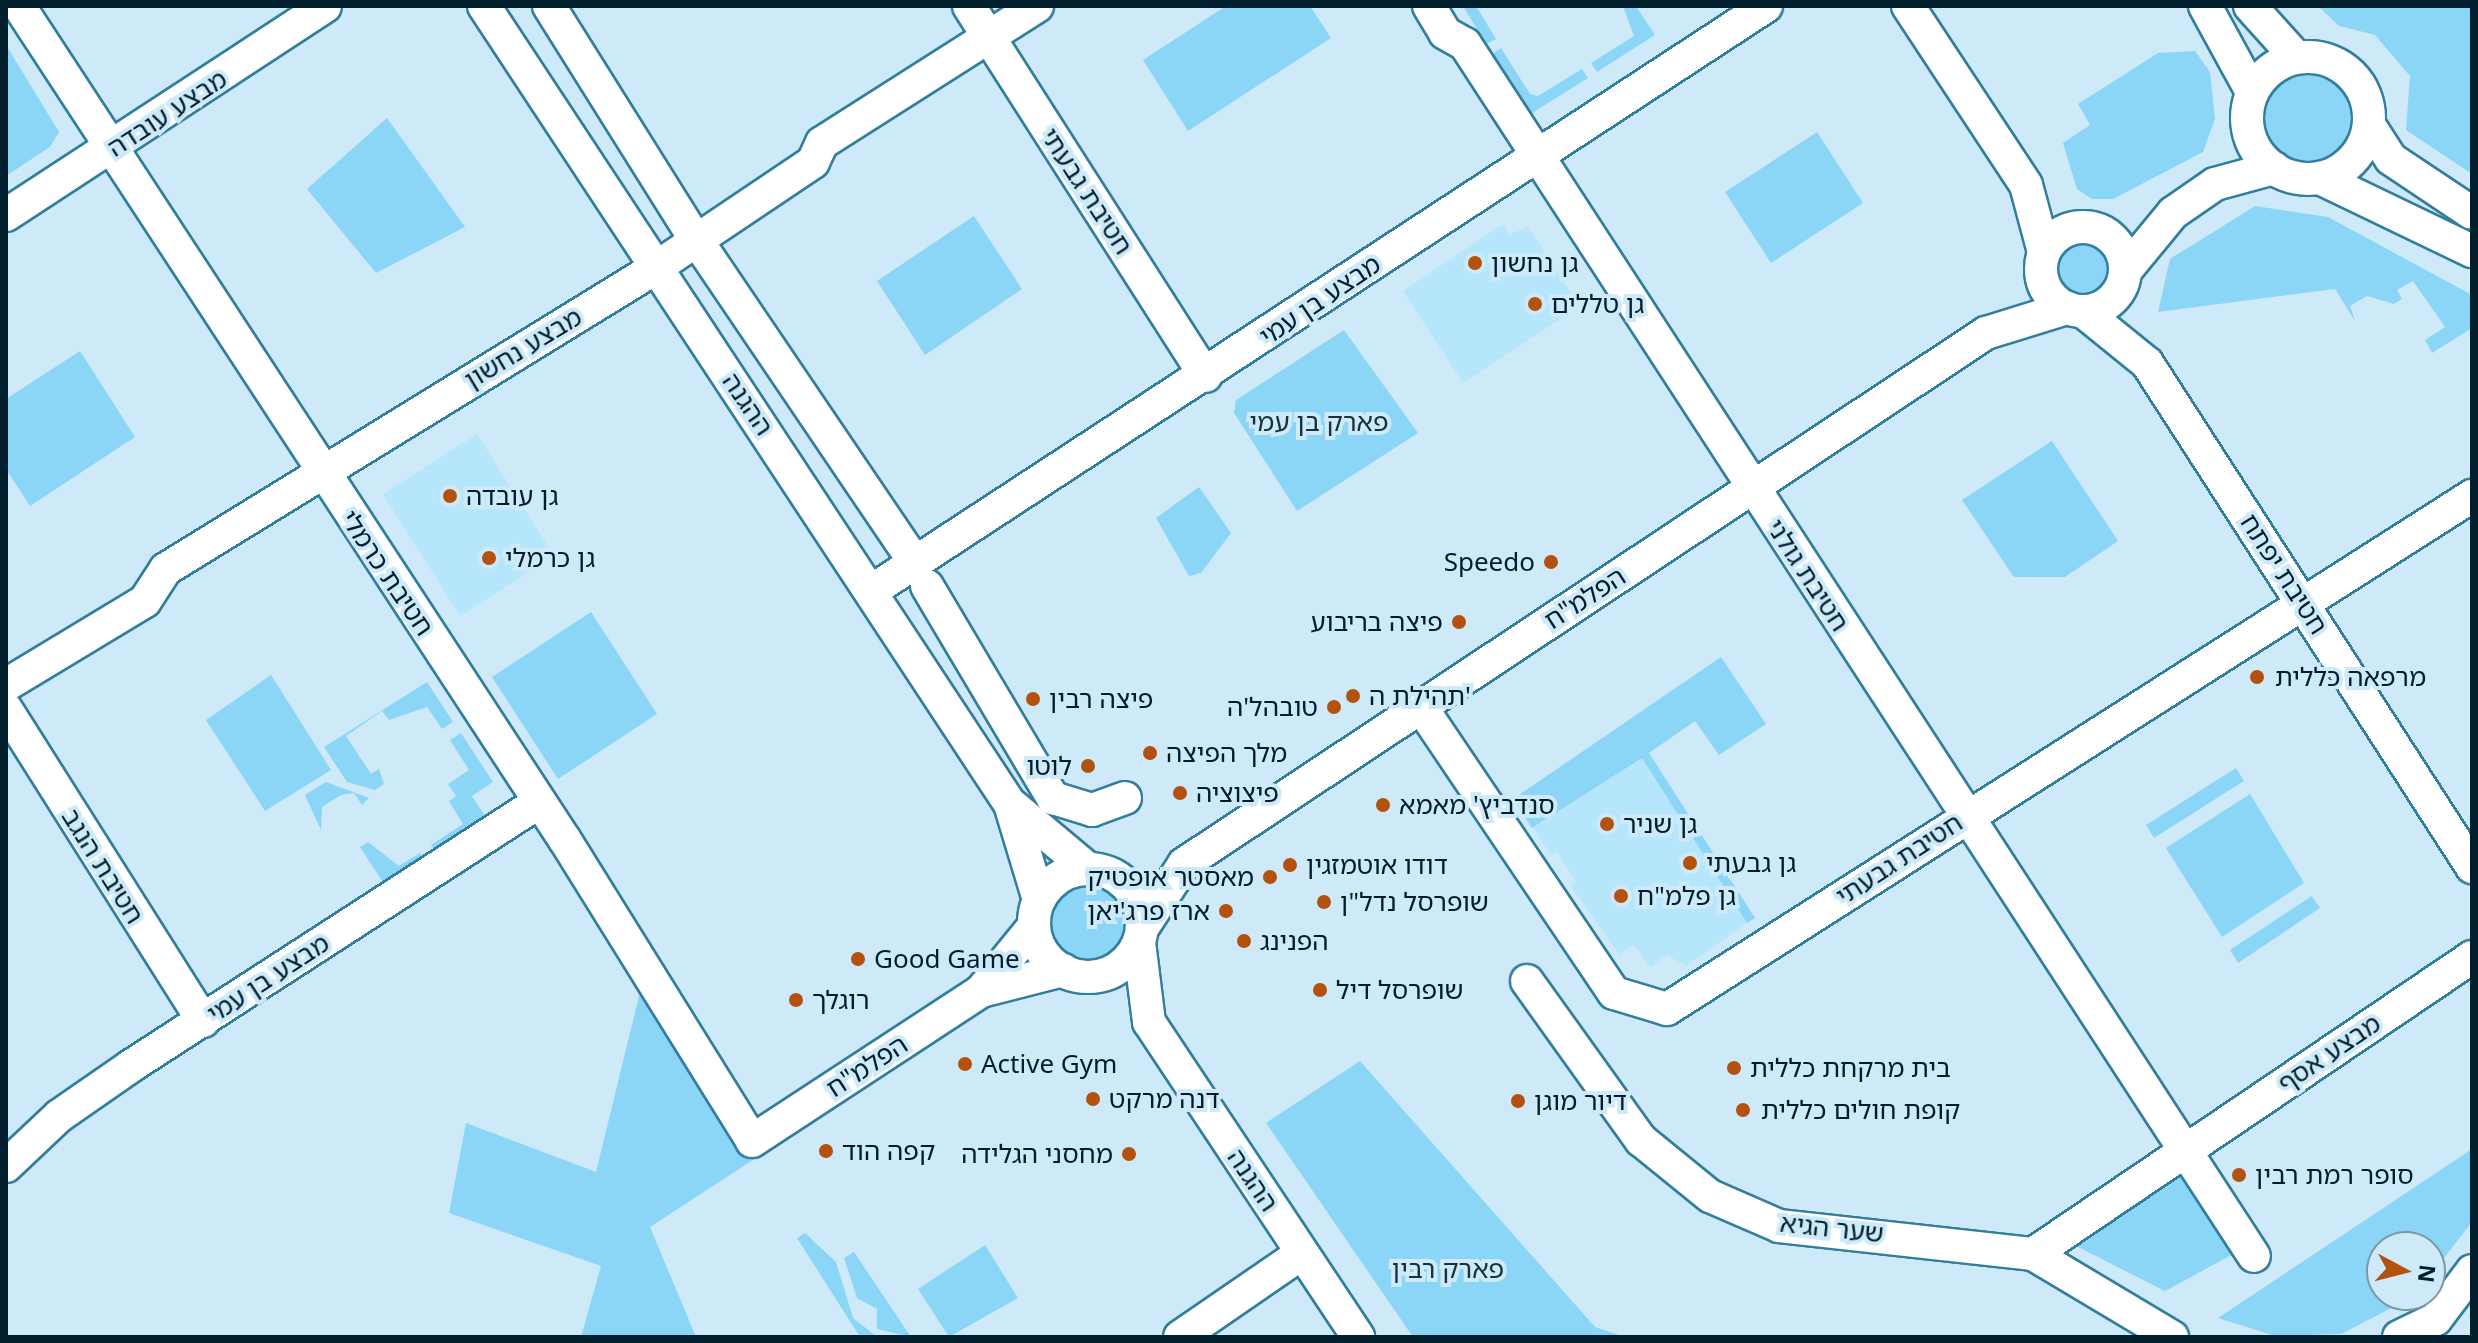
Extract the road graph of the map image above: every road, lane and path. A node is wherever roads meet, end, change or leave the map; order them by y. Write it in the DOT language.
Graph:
graph roads {
  1 [pos="19,6"];
  2 [pos="325,6"];
  3 [pos="484,6"];
  4 [pos="549,6"];
  5 [pos="969,6"];
  6 [pos="1037,6"];
  7 [pos="1429,6"];
  8 [pos="1766,6"];
  9 [pos="1908,6"];
  10 [pos="2205,6"];
  11 [pos="2250,6"];
  12 [pos="988,37"];
  13 [pos="2296,57"];
  14 [pos="2252,92"];
  15 [pos="2369,125"];
  16 [pos="2248,130"];
  17 [pos="115,149"];
  18 [pos="1538,156"];
  19 [pos="2274,168"];
  20 [pos="2320,178"];
  21 [pos="2215,184"];
  22 [pos="2026,185"];
  23 [pos="2173,213"];
  24 [pos="2472,213"];
  25 [pos="6,215"];
  26 [pos="2093,229"];
  27 [pos="2472,251"];
  28 [pos="2043,259"];
  29 [pos="657,267"];
  30 [pos="2125,276"];
  31 [pos="2076,310"];
  32 [pos="1986,333"];
  33 [pos="2147,363"];
  34 [pos="1206,376"];
  35 [pos="320,471"];
  36 [pos="1751,488"];
  37 [pos="2472,496"];
  38 [pos="911,557"];
  39 [pos="927,586"];
  40 [pos="873,590"];
  41 [pos="2303,602"];
  42 [pos="6,685"];
  43 [pos="1421,707"];
  44 [pos="6,709"];
  45 [pos="1125,798"];
  46 [pos="539,802"];
  47 [pos="1010,804"];
  48 [pos="1966,815"];
  49 [pos="1184,864"];
  50 [pos="2472,867"];
  51 [pos="1100,871"];
  52 [pos="1036,913"];
  53 [pos="1141,934"];
  54 [pos="2472,957"];
  55 [pos="1076,974"];
  56 [pos="1527,981"];
  57 [pos="981,991"];
  58 [pos="203,1021"];
  59 [pos="1149,1022"];
  60 [pos="752,1141"];
  61 [pos="2187,1148"];
  62 [pos="6,1166"];
  63 [pos="1302,1253"];
  64 [pos="2033,1254"];
  65 [pos="2254,1256"];
  66 [pos="2472,1271"];
  67 [pos="1180,1337"];
  68 [pos="1358,1337"];
  69 [pos="2172,1337"];
  70 [pos="2399,1337"];
  1 -- 17 [label="street, חטיבת כרמלי"];
  2 -- 17 [label="street, מבצע עובדה"];
  3 -- 29 [label="street, ההגנה"];
  4 -- 38 [label="street"];
  5 -- 12 [label="street, חטיבת גבעתי"];
  6 -- 12 [label="street, מבצע נחשון"];
  7 -- 18 [label="street, חטיבת גולני"];
  8 -- 18 [label="street, מבצע בן עמי"];
  9 -- 22 [label="street"];
  10 -- 14 [label="street"];
  11 -- 13 [label="street"];
  12 -- 29 [label="street, מבצע נחשון"];
  12 -- 34 [label="street, חטיבת גבעתי"];
  13 -- 14 [label="street"];
  13 -- 15 [label="street"];
  14 -- 16 [label="street"];
  15 -- 20 [label="street"];
  15 -- 24 [label="street"];
  16 -- 19 [label="street"];
  16 -- 21 [label="street"];
  17 -- 25 [label="street, מבצע עובדה"];
  17 -- 35 [label="street, חטיבת כרמלי"];
  18 -- 34 [label="street, מבצע בן עמי"];
  18 -- 36 [label="street, חטיבת גולני"];
  19 -- 20 [label="street"];
  19 -- 21 [label="street"];
  20 -- 27 [label="street"];
  21 -- 23 [label="street"];
  22 -- 26 [label="street"];
  22 -- 28 [label="street"];
  23 -- 26 [label="street"];
  23 -- 30 [label="street"];
  26 -- 28 [label="street"];
  26 -- 30 [label="street"];
  28 -- 31 [label="street"];
  28 -- 32 [label="street, הפלמ\"ח"];
  29 -- 35 [label="street, מבצע נחשון"];
  29 -- 40 [label="street, ההגנה"];
  30 -- 31 [label="street"];
  30 -- 33 [label="street, חטיבת יפתח"];
  31 -- 32 [label="street, הפלמ\"ח"];
  31 -- 33 [label="street, חטיבת יפתח"];
  32 -- 36 [label="street, הפלמ\"ח"];
  33 -- 41 [label="street, חטיבת יפתח"];
  34 -- 40 [label="street, מבצע בן עמי"];
  35 -- 42 [label="street, מבצע נחשון"];
  35 -- 46 [label="street, חטיבת כרמלי"];
  36 -- 43 [label="street, הפלמ\"ח"];
  36 -- 48 [label="street, חטיבת גולני"];
  37 -- 41 [label="street, חטיבת גבעתי"];
  39 -- 45 [label="street"];
  40 -- 47 [label="street, ההגנה"];
  41 -- 48 [label="street, חטיבת גבעתי"];
  41 -- 50 [label="street, חטיבת יפתח"];
  43 -- 48 [label="street, חטיבת גבעתי"];
  43 -- 49 [label="street, הפלמ\"ח"];
  44 -- 58 [label="street, חטיבת הנגב"];
  46 -- 58 [label="street, מבצע בן עמי"];
  46 -- 60 [label="street, חטיבת כרמלי"];
  47 -- 51 [label="street, ההגנה"];
  47 -- 52 [label="street, ההגנה"];
  48 -- 61 [label="street, חטיבת גולני"];
  49 -- 51 [label="street, הפלמ\"ח"];
  49 -- 53 [label="street, הפלמ\"ח"];
  51 -- 52 [label="street"];
  51 -- 53 [label="street"];
  52 -- 55 [label="street"];
  52 -- 57 [label="street, הפלמ\"ח"];
  53 -- 55 [label="street"];
  53 -- 59 [label="street, ההגנה"];
  54 -- 61 [label="street, מבצע אסף"];
  55 -- 57 [label="street, הפלמ\"ח"];
  55 -- 59 [label="street, ההגנה"];
  56 -- 64 [label="street, שער הגיא"];
  57 -- 60 [label="street, הפלמ\"ח"];
  58 -- 62 [label="street, מבצע בן עמי"];
  59 -- 63 [label="street, ההגנה"];
  61 -- 64 [label="street, מבצע אסף"];
  61 -- 65 [label="street"];
  63 -- 67 [label="street"];
  63 -- 68 [label="street, ההגנה"];
  64 -- 69 [label="street, שער הגיא"];
  66 -- 70 [label="street"];
}
